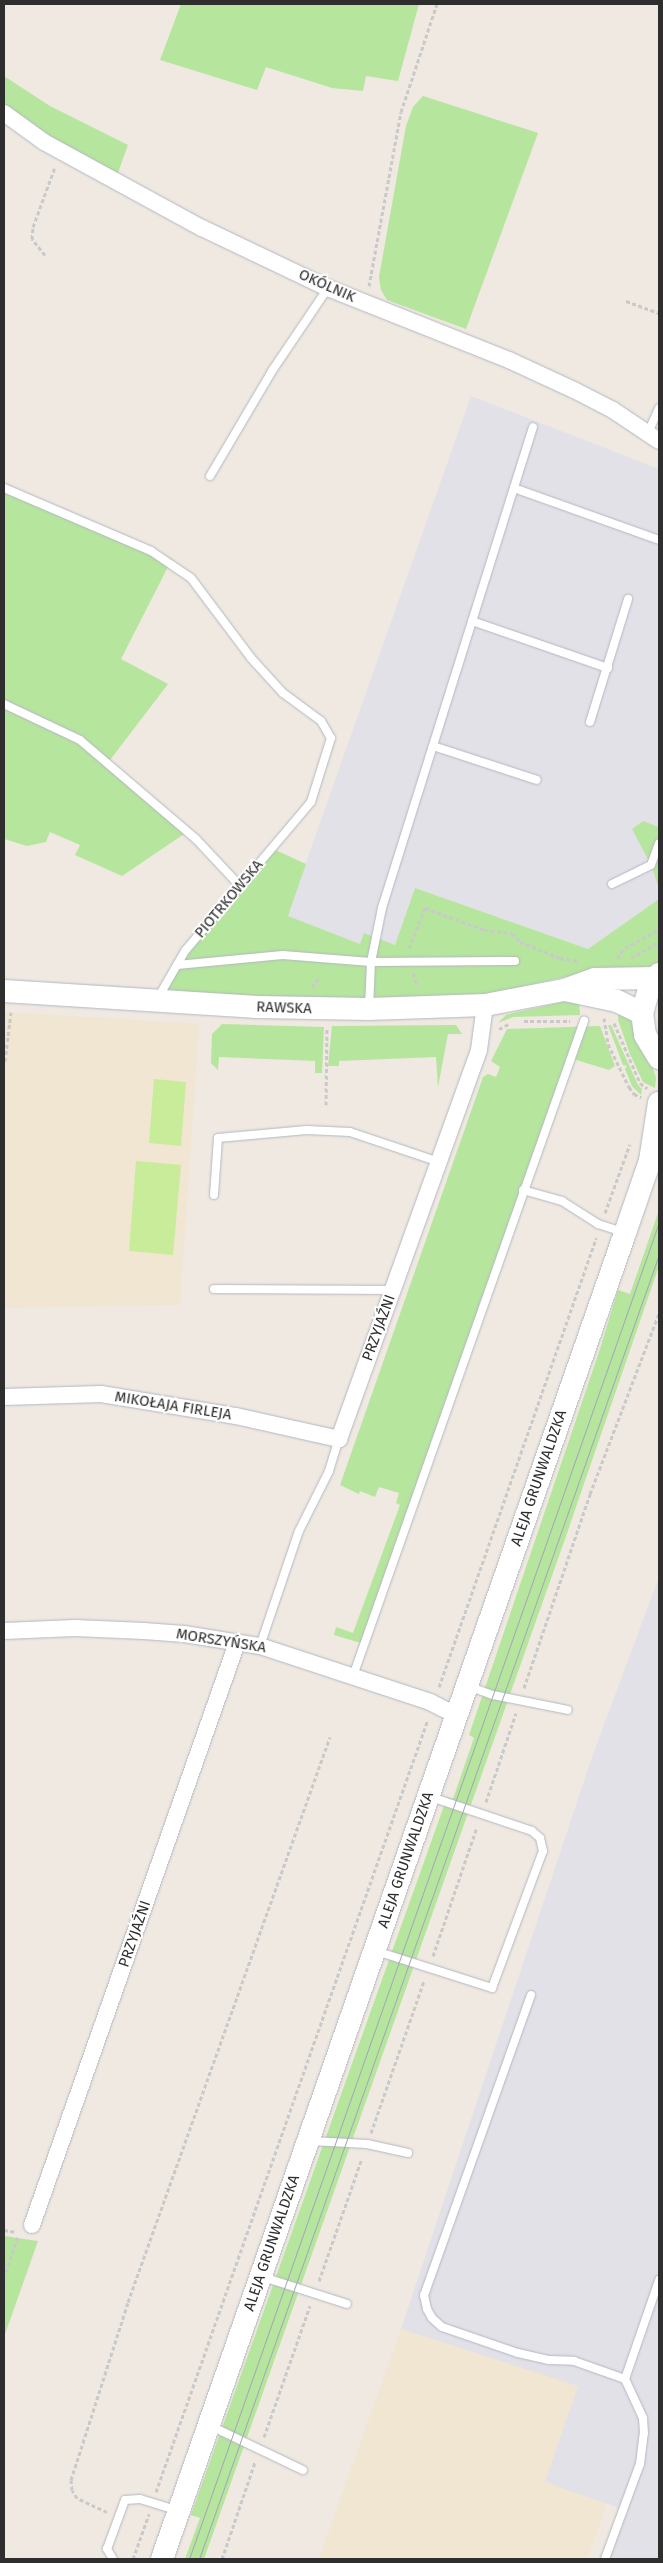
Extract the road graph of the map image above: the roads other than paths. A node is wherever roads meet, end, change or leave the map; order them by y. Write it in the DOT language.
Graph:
graph roads {
  1 [pos="4,112"];
  2 [pos="328,288"];
  3 [pos="659,408"];
  4 [pos="533,427"];
  5 [pos="654,437"];
  6 [pos="210,476"];
  7 [pos="4,488"];
  8 [pos="514,488"];
  9 [pos="659,540"];
  10 [pos="628,599"];
  11 [pos="472,621"];
  12 [pos="608,668"];
  13 [pos="4,704"];
  14 [pos="590,722"];
  15 [pos="433,746"];
  16 [pos="536,780"];
  17 [pos="659,846"];
  18 [pos="612,884"];
  19 [pos="240,886"];
  20 [pos="515,961"];
  21 [pos="371,962"];
  22 [pos="177,965"];
  23 [pos="657,976"];
  24 [pos="564,990"];
  25 [pos="8,999"];
  26 [pos="155,1002"];
  27 [pos="485,1005"];
  28 [pos="369,1009"];
  29 [pos="642,1013"];
  30 [pos="584,1021"];
  31 [pos="659,1058"];
  32 [pos="652,1095"];
  33 [pos="655,1154"];
  34 [pos="439,1162"];
  35 [pos="524,1190"];
  36 [pos="214,1195"];
  37 [pos="625,1233"];
  38 [pos="214,1289"];
  39 [pos="393,1290"];
  40 [pos="4,1397"];
  41 [pos="339,1439"];
  42 [pos="4,1631"];
  43 [pos="237,1643"];
  44 [pos="260,1646"];
  45 [pos="353,1676"];
  46 [pos="467,1686"];
  47 [pos="568,1710"];
  48 [pos="456,1715"];
  49 [pos="428,1796"];
  50 [pos="374,1950"];
  51 [pos="531,1995"];
  52 [pos="308,2140"];
  53 [pos="408,2152"];
  54 [pos="27,2229"];
  55 [pos="261,2276"];
  56 [pos="659,2280"];
  57 [pos="347,2304"];
  58 [pos="625,2379"];
  59 [pos="209,2425"];
  60 [pos="303,2470"];
  61 [pos="179,2511"];
  62 [pos="113,2559"];
  63 [pos="162,2559"];
  64 [pos="605,2559"];
  1 -- 2 [label="street, OKÓLNIK"];
  2 -- 5 [label="street, OKÓLNIK"];
  2 -- 6 [label="lane"];
  3 -- 5 [label="lane"];
  4 -- 8 [label="lane"];
  7 -- 19 [label="lane, PIOTRKOWSKA"];
  8 -- 9 [label="lane"];
  8 -- 11 [label="lane"];
  10 -- 12 [label="lane"];
  11 -- 12 [label="lane"];
  11 -- 15 [label="lane"];
  12 -- 14 [label="lane"];
  13 -- 19 [label="lane"];
  15 -- 16 [label="lane"];
  15 -- 21 [label="lane"];
  17 -- 18 [label="lane"];
  19 -- 22 [label="lane, PIOTRKOWSKA"];
  20 -- 21 [label="lane"];
  21 -- 22 [label="lane"];
  21 -- 28 [label="lane"];
  22 -- 26 [label="lane, PIOTRKOWSKA"];
  23 -- 24 [label="main road, RAWSKA"];
  23 -- 29 [label="main road"];
  24 -- 27 [label="main road, RAWSKA"];
  24 -- 29 [label="main road, RAWSKA"];
  25 -- 26 [label="main road, RAWSKA"];
  26 -- 28 [label="main road, RAWSKA"];
  27 -- 28 [label="main road, RAWSKA"];
  27 -- 34 [label="street, PRZYJAŹNI"];
  29 -- 31 [label="main road"];
  30 -- 35 [label="lane"];
  32 -- 33 [label="main road, ALEJA GRUNWALDZKA"];
  33 -- 37 [label="main road, ALEJA GRUNWALDZKA"];
  34 -- 36 [label="lane"];
  34 -- 39 [label="street, PRZYJAŹNI"];
  35 -- 37 [label="lane"];
  35 -- 45 [label="lane"];
  37 -- 46 [label="main road, ALEJA GRUNWALDZKA"];
  38 -- 39 [label="lane"];
  39 -- 41 [label="street, PRZYJAŹNI"];
  40 -- 41 [label="street, MIKOŁAJA FIRLEJA"];
  41 -- 44 [label="lane, PRZYJAŹNI"];
  42 -- 43 [label="street, MORSZYŃSKA"];
  43 -- 44 [label="street, MORSZYŃSKA"];
  43 -- 54 [label="street, PRZYJAŹNI"];
  44 -- 45 [label="street, MORSZYŃSKA"];
  45 -- 48 [label="street, MORSZYŃSKA"];
  46 -- 47 [label="lane"];
  46 -- 48 [label="main road, ALEJA GRUNWALDZKA"];
  48 -- 49 [label="main road, ALEJA GRUNWALDZKA"];
  49 -- 50 [label="main road, ALEJA GRUNWALDZKA"];
  49 -- 50 [label="lane"];
  50 -- 52 [label="main road, ALEJA GRUNWALDZKA"];
  51 -- 58 [label="lane"];
  52 -- 53 [label="lane"];
  52 -- 55 [label="main road, ALEJA GRUNWALDZKA"];
  55 -- 57 [label="lane"];
  55 -- 59 [label="main road, ALEJA GRUNWALDZKA"];
  56 -- 58 [label="lane"];
  58 -- 64 [label="lane"];
  59 -- 60 [label="lane"];
  59 -- 61 [label="main road, ALEJA GRUNWALDZKA"];
  61 -- 62 [label="lane"];
  61 -- 63 [label="main road, ALEJA GRUNWALDZKA"];
}
